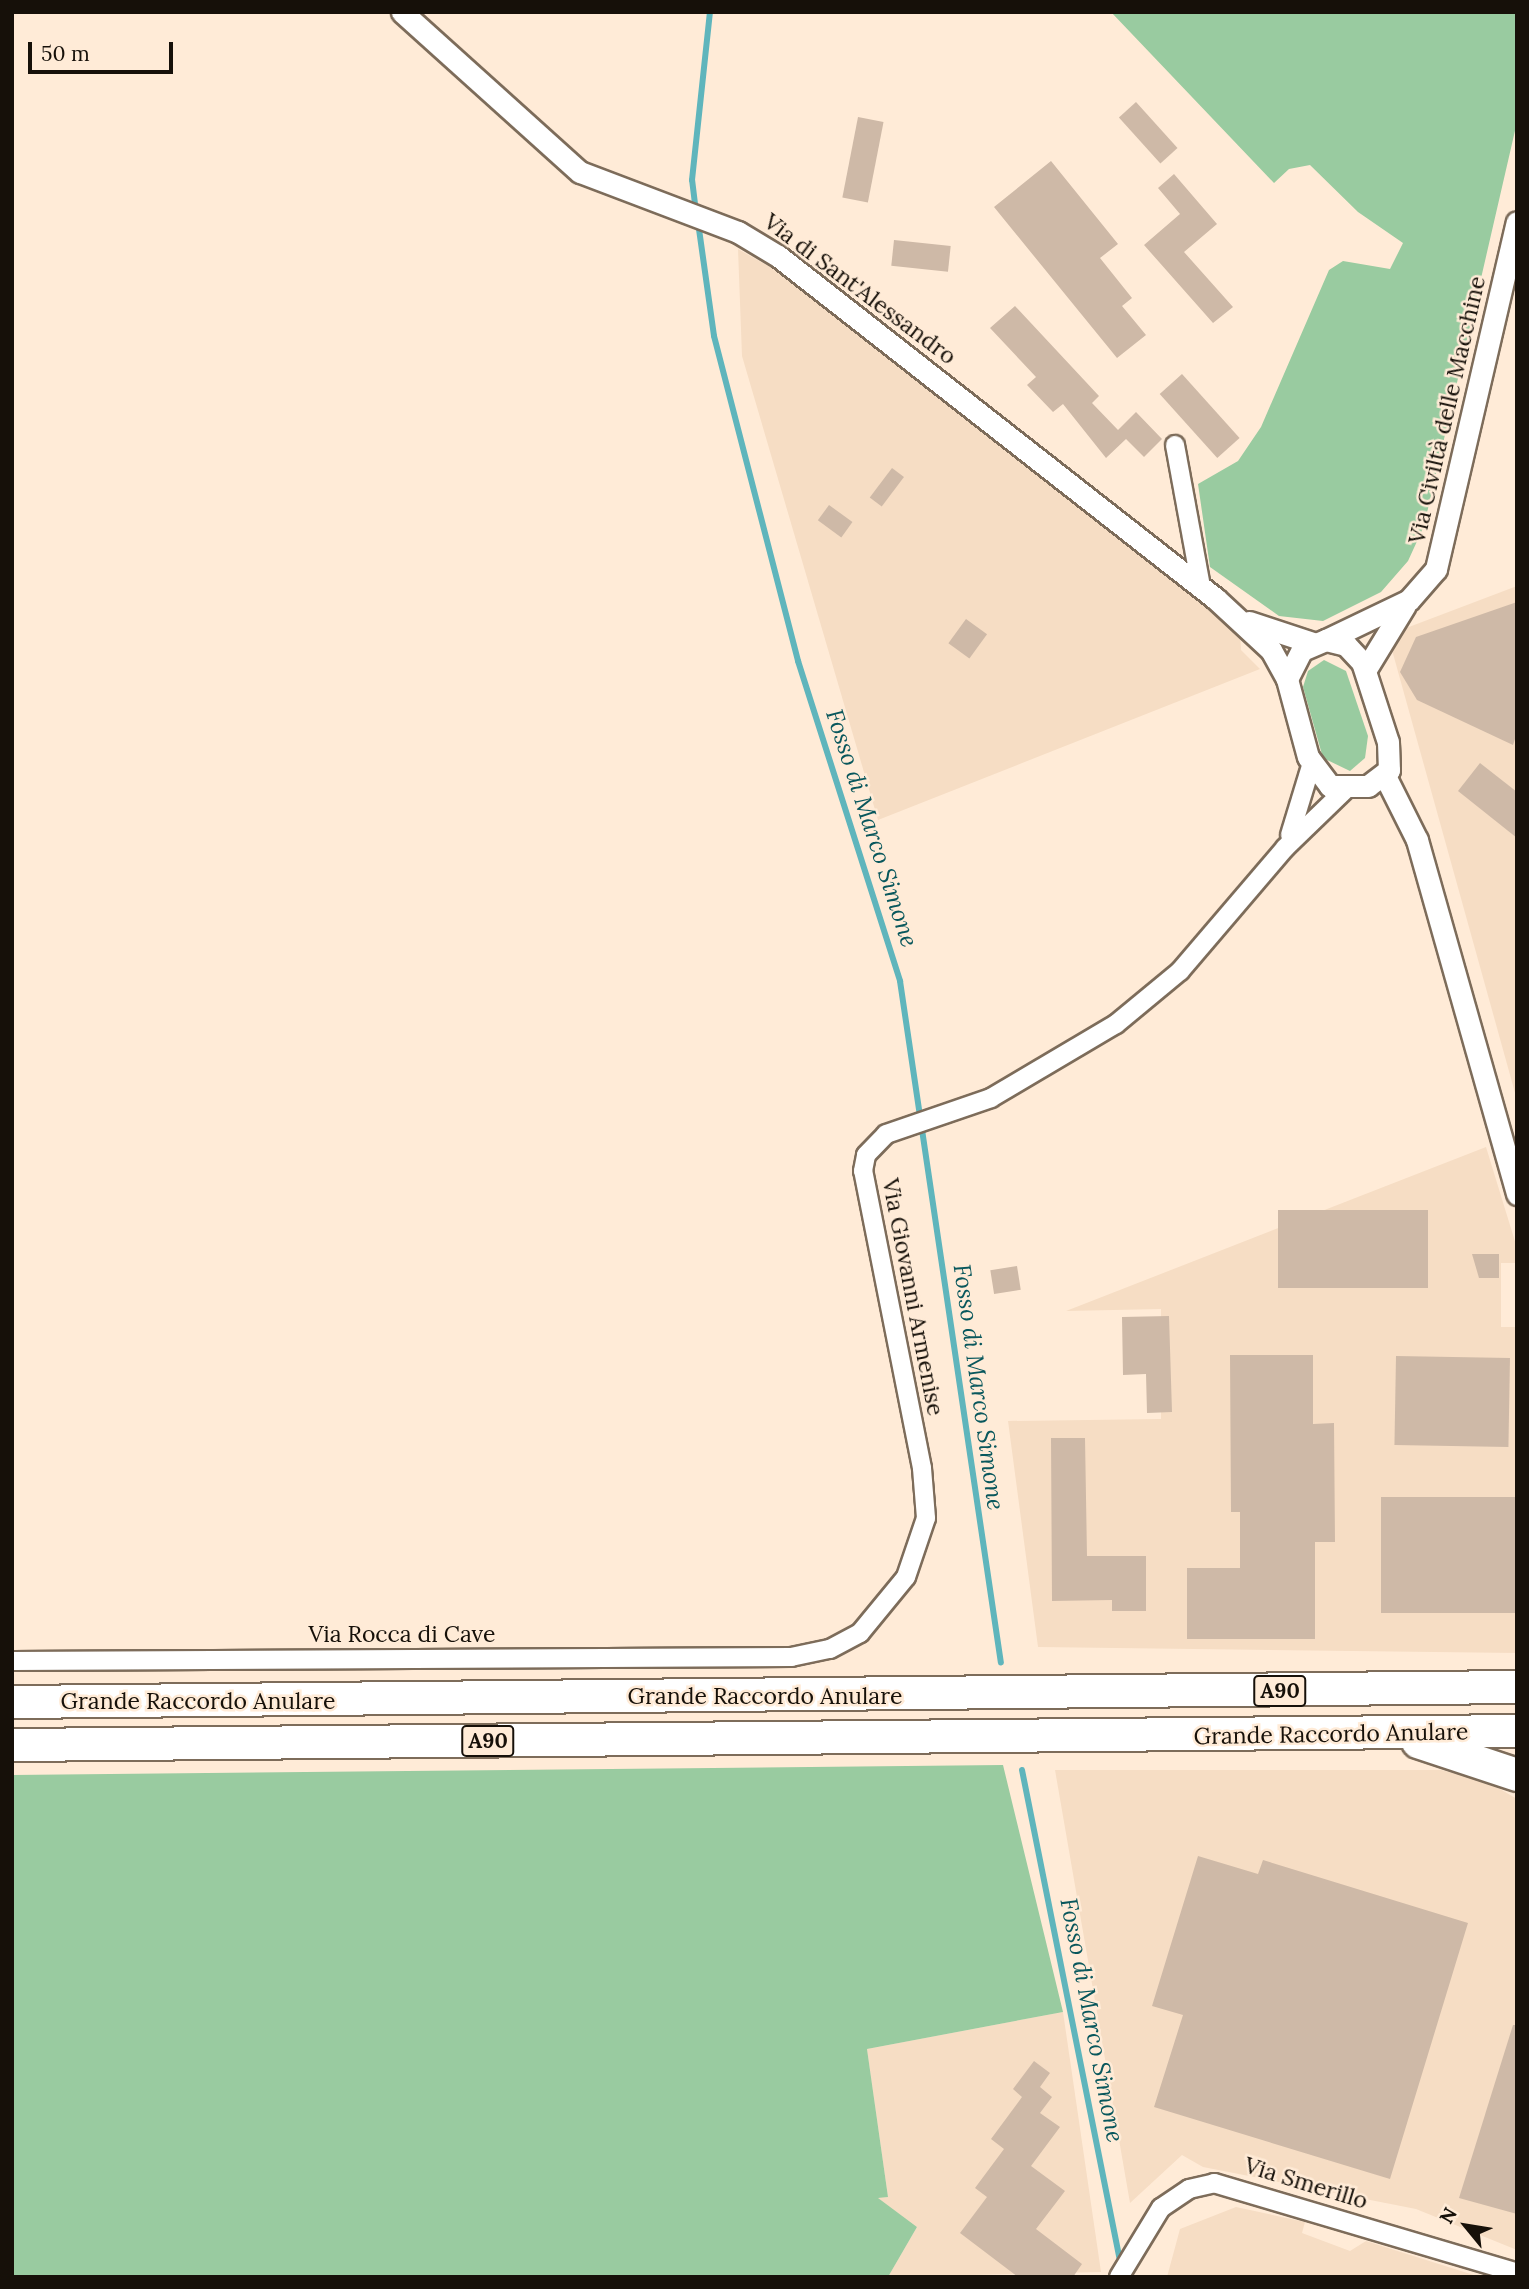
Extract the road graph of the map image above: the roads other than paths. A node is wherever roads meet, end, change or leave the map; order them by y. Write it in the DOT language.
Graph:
graph roads {
  1 [pos="402,12"];
  2 [pos="1517,222"];
  3 [pos="1175,445"];
  4 [pos="1201,586"];
  5 [pos="1409,600"];
  6 [pos="1237,617"];
  7 [pos="1320,641"];
  8 [pos="1366,669"];
  9 [pos="1287,679"];
  10 [pos="1311,766"];
  11 [pos="1385,776"];
  12 [pos="1345,790"];
  13 [pos="1284,848"];
  14 [pos="1517,1194"];
  15 [pos="791,1657"];
  16 [pos="12,1661"];
  17 [pos="1517,1688"];
  18 [pos="12,1702"];
  19 [pos="1517,1731"];
  20 [pos="1387,1733"];
  21 [pos="12,1745"];
  22 [pos="1517,1775"];
  23 [pos="1517,2273"];
  24 [pos="1119,2277"];
  1 -- 4 [label="street, Via di Sant'Alessandro"];
  2 -- 5 [label="street, Via Civiltà delle Macchine"];
  3 -- 4 [label="street"];
  4 -- 6 [label="street, Via di Sant'Alessandro"];
  5 -- 7 [label="street, Via Civiltà delle Macchine"];
  5 -- 8 [label="street, Via Civiltà delle Macchine"];
  6 -- 7 [label="street, Via di Sant'Alessandro"];
  6 -- 9 [label="street, Via di Sant'Alessandro"];
  7 -- 8 [label="street, Via di Sant'Alessandro"];
  7 -- 9 [label="street"];
  8 -- 11 [label="street, Via di Sant'Alessandro"];
  9 -- 10 [label="street, Via di Sant'Alessandro"];
  10 -- 12 [label="street"];
  10 -- 13 [label="street, Via Giovanni Armenise"];
  11 -- 12 [label="street"];
  11 -- 14 [label="street"];
  12 -- 13 [label="street, Via Giovanni Armenise"];
  13 -- 15 [label="street, Via Giovanni Armenise"];
  15 -- 16 [label="street, Via Rocca di Cave"];
  17 -- 18 [label="highway, Grande Raccordo Anulare / A90"];
  19 -- 20 [label="highway, Grande Raccordo Anulare / A90"];
  20 -- 21 [label="highway, Grande Raccordo Anulare / A90"];
  20 -- 22 [label="highway"];
  23 -- 24 [label="street, Via Smerillo"];
}
